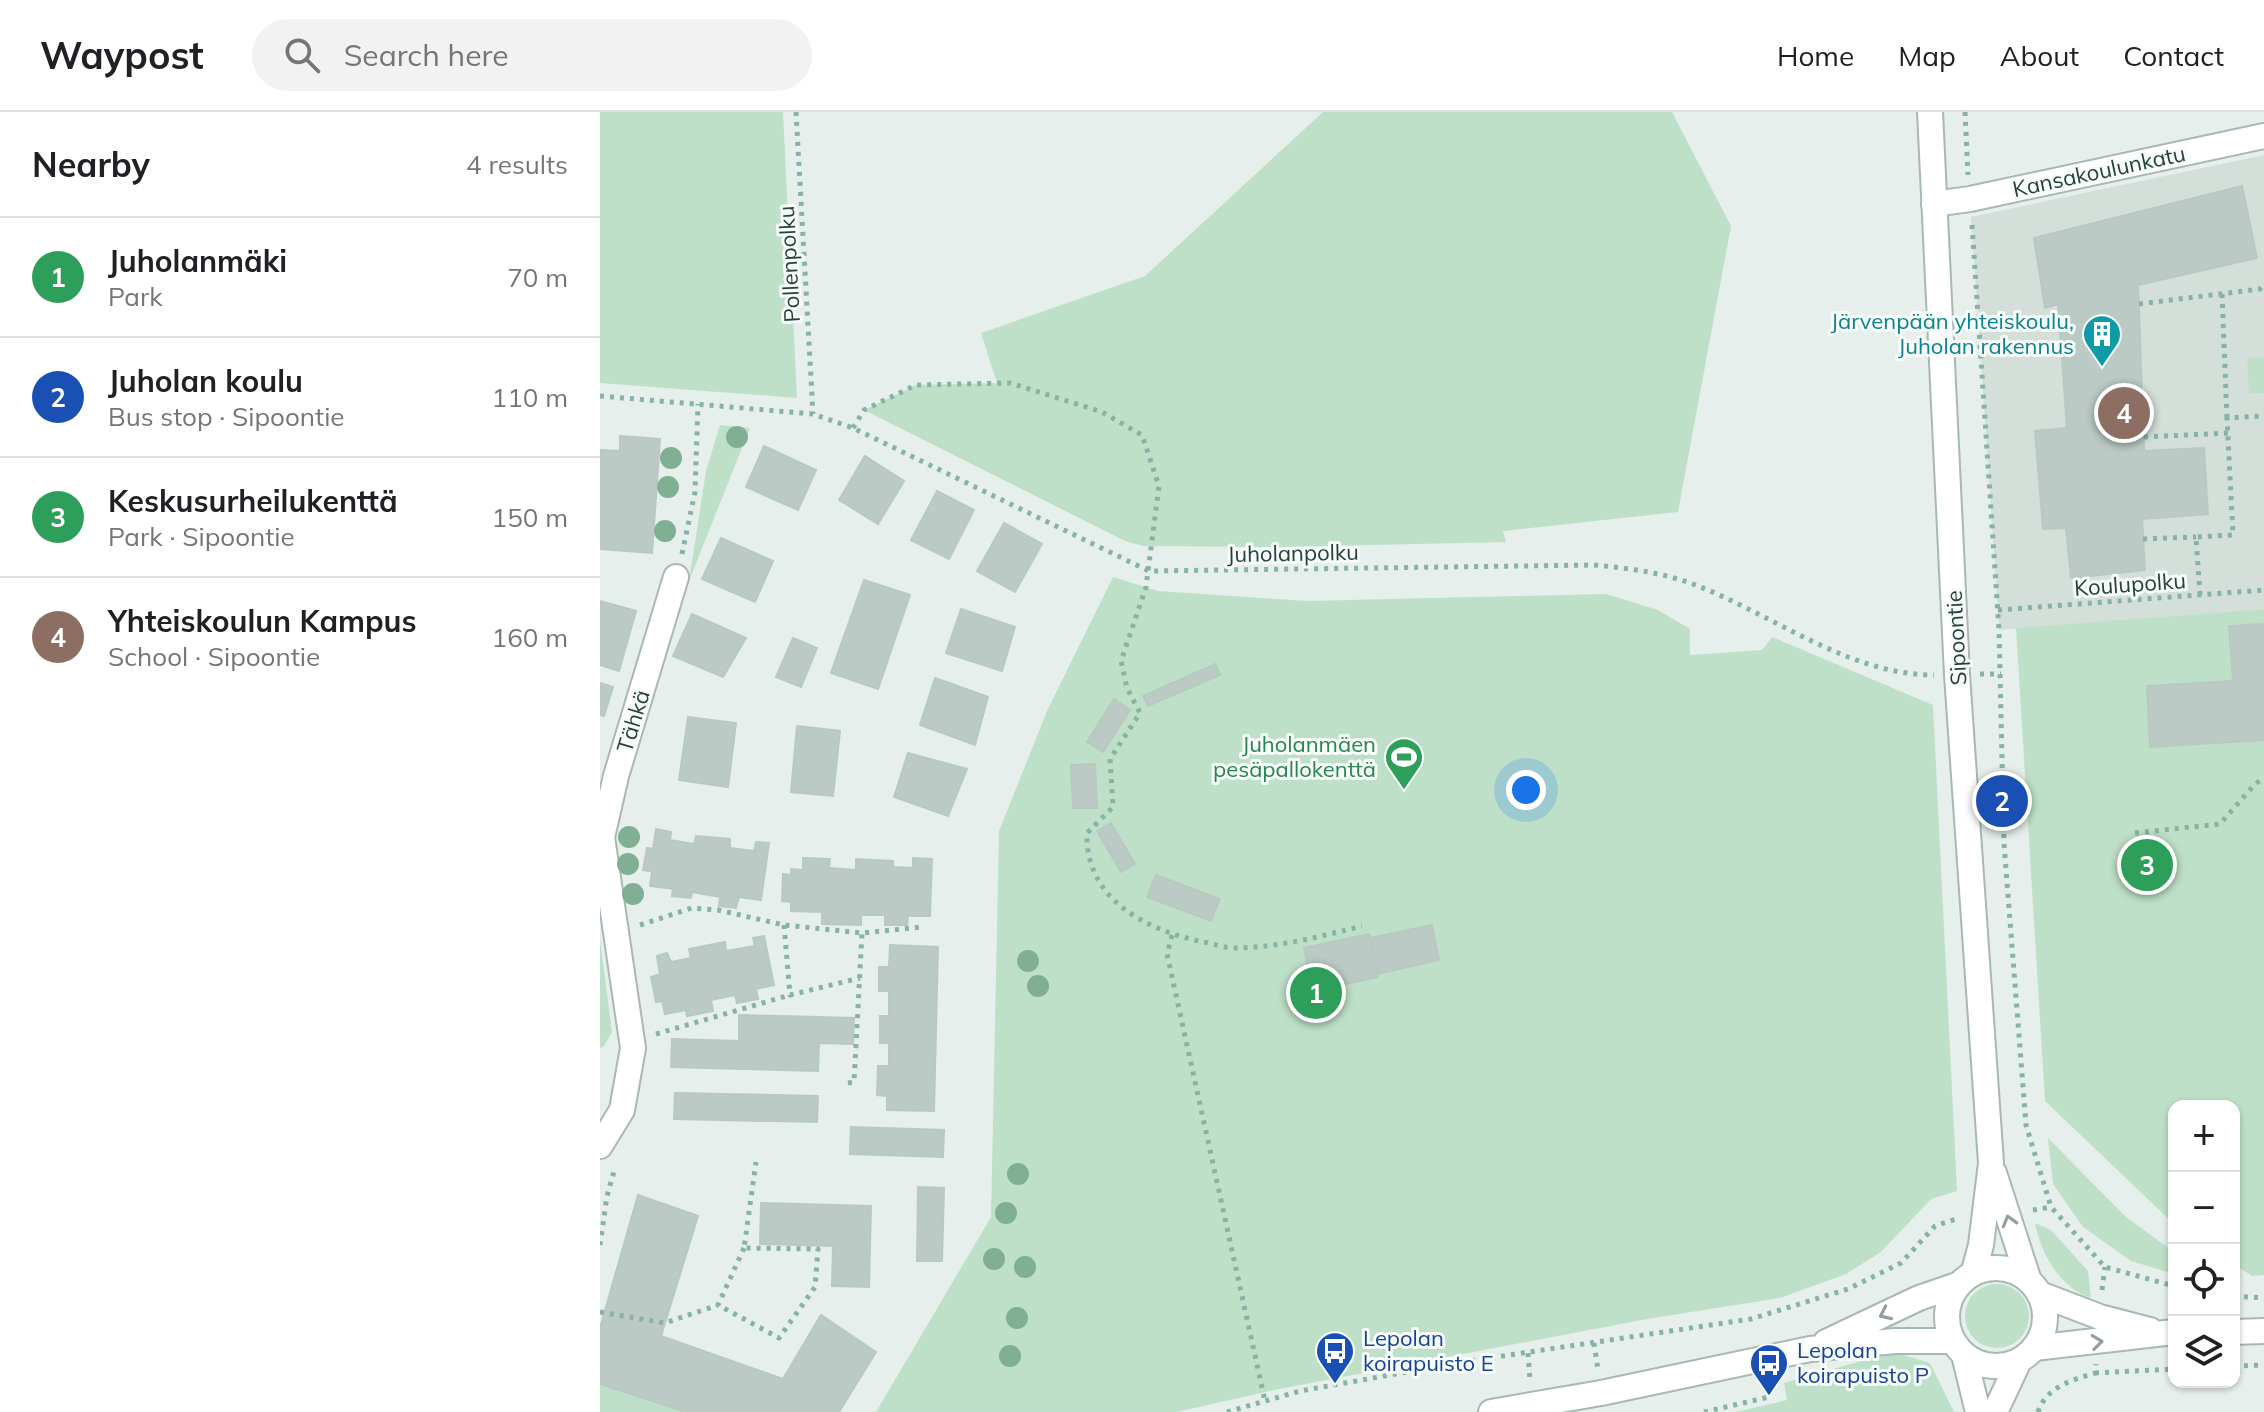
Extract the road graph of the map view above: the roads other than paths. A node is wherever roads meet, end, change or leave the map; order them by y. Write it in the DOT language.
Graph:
graph roads {
  1 [pos="1930,112"];
  2 [pos="2264,136"];
  3 [pos="1934,204"];
  4 [pos="676,577"];
  5 [pos="608,1154"];
  6 [pos="1996,1214"];
  7 [pos="1965,1278"];
  8 [pos="2034,1286"];
  9 [pos="2264,1331"];
  10 [pos="2167,1332"];
  11 [pos="2240,1332"];
  12 [pos="1958,1348"];
  13 [pos="1810,1349"];
  14 [pos="2027,1355"];
  15 [pos="1491,1412"];
  16 [pos="1978,1412"];
  17 [pos="1995,1412"];
  1 -- 3 [label="street, Sipoontie"];
  2 -- 3 [label="street, Kansakoulunkatu"];
  3 -- 6 [label="street, Sipoontie"];
  4 -- 5 [label="street, Tähkä"];
  6 -- 7 [label="street, Sipoontie"];
  8 -- 6 [label="street, Sipoontie, one-way"];
  7 -- 8 [label="street"];
  7 -- 12 [label="street"];
  7 -- 13 [label="street, one-way"];
  8 -- 10 [label="street"];
  8 -- 14 [label="street"];
  9 -- 11 [label="street"];
  14 -- 10 [label="street, one-way"];
  12 -- 13 [label="street"];
  12 -- 14 [label="street"];
  12 -- 16 [label="street"];
  13 -- 15 [label="street"];
  14 -- 17 [label="street"];
}
